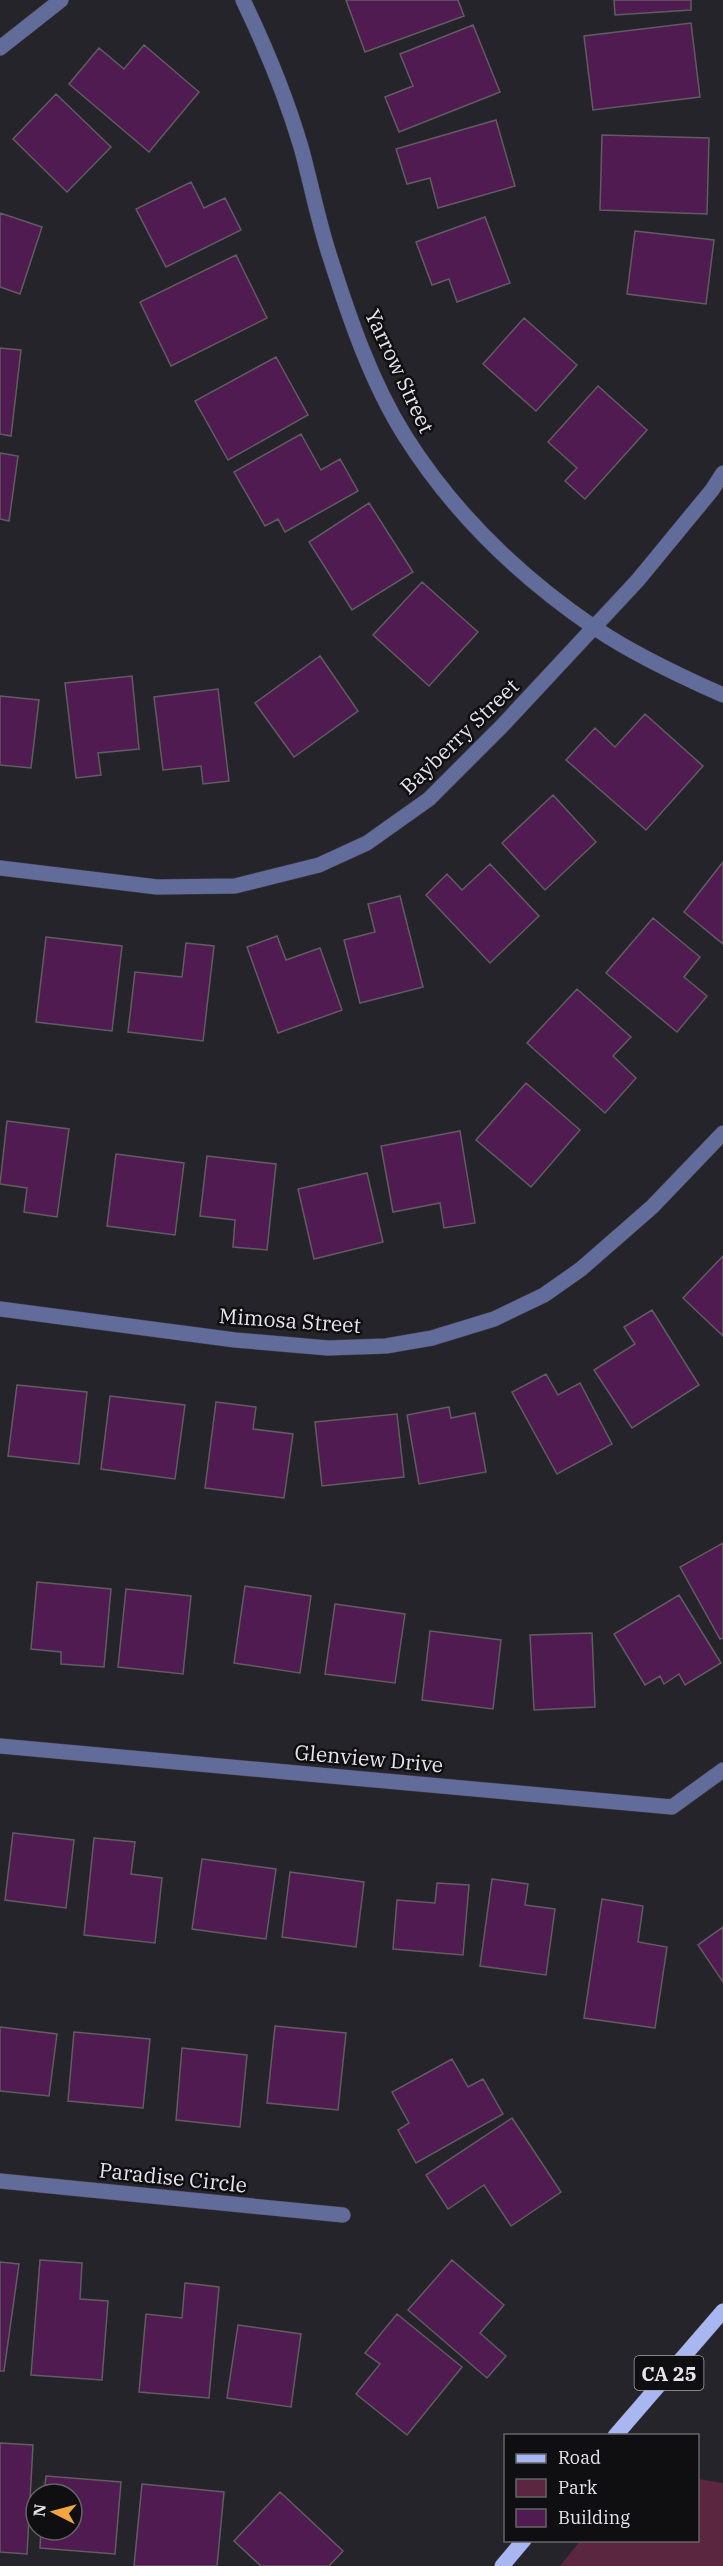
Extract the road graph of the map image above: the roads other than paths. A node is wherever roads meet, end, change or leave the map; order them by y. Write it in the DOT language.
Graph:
graph roads {
  1 [pos="61,0"];
  2 [pos="243,0"];
  3 [pos="0,48"];
  4 [pos="723,473"];
  5 [pos="595,628"];
  6 [pos="723,695"];
  7 [pos="0,868"];
  8 [pos="723,1133"];
  9 [pos="0,1309"];
  10 [pos="0,1746"];
  11 [pos="723,1770"];
  12 [pos="0,2181"];
  13 [pos="343,2215"];
  14 [pos="723,2311"];
  15 [pos="617,2434"];
  16 [pos="523,2542"];
  17 [pos="502,2566"];
  1 -- 3 [label="street"];
  2 -- 5 [label="street, Yarrow Street"];
  4 -- 5 [label="street, Bayberry Street"];
  5 -- 6 [label="street, Yarrow Street"];
  5 -- 7 [label="street, Bayberry Street"];
  8 -- 9 [label="street, Mimosa Street"];
  10 -- 11 [label="street, Glenview Drive"];
  12 -- 13 [label="street, Paradise Circle"];
  14 -- 15 [label="main road, CA 25"];
  16 -- 17 [label="main road"];
}
